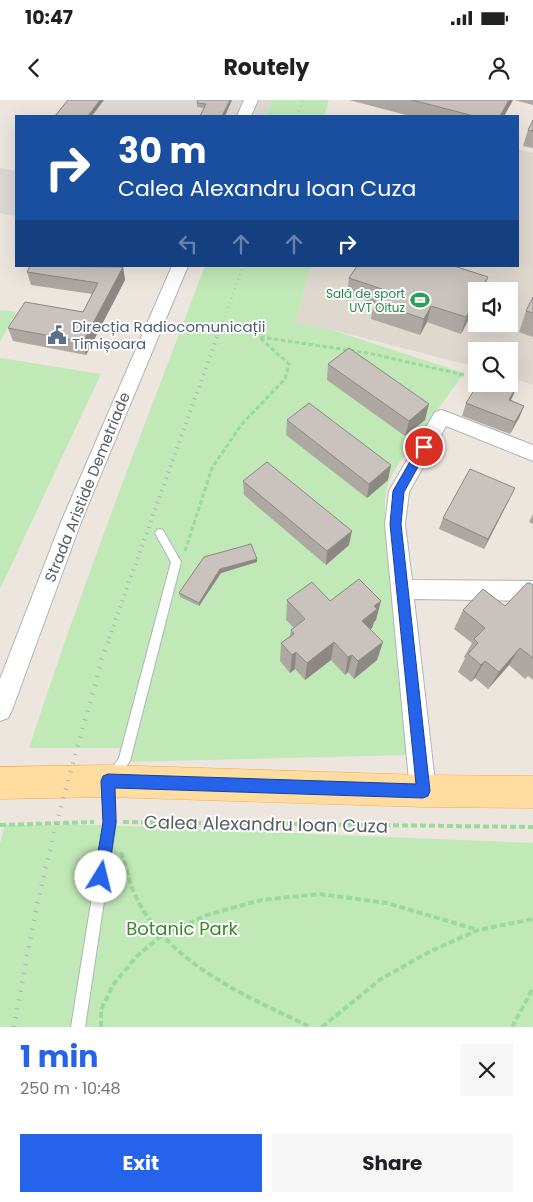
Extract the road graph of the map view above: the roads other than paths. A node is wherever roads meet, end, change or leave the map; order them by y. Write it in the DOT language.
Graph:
graph roads {
  1 [pos="251,100"];
  2 [pos="244,115"];
  3 [pos="180,267"];
  4 [pos="533,453"];
  5 [pos="160,533"];
  6 [pos="401,589"];
  7 [pos="533,591"];
  8 [pos="0,710"];
  9 [pos="108,781"];
  10 [pos="0,783"];
  11 [pos="423,791"];
  12 [pos="533,792"];
  13 [pos="78,1027"];
  1 -- 2 [label="street"];
  3 -- 8 [label="street, Strada Aristide Demetriade"];
  4 -- 6 [label="street"];
  5 -- 9 [label="lane"];
  6 -- 7 [label="street"];
  6 -- 11 [label="street"];
  9 -- 10 [label="main road"];
  9 -- 11 [label="main road"];
  9 -- 13 [label="lane"];
  11 -- 12 [label="main road"];
}
